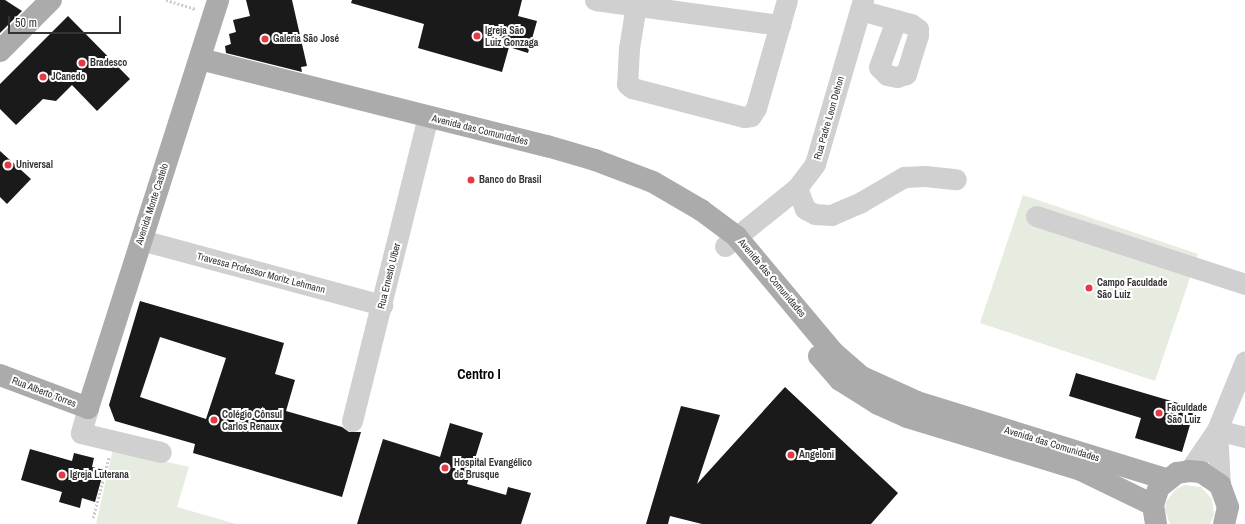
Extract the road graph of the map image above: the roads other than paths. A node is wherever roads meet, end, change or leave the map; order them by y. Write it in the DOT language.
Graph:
graph roads {
  1 [pos="50,0"];
  2 [pos="595,0"];
  3 [pos="787,0"];
  4 [pos="636,5"];
  5 [pos="862,5"];
  6 [pos="217,6"];
  7 [pos="896,20"];
  8 [pos="780,26"];
  9 [pos="0,51"];
  10 [pos="198,66"];
  11 [pos="426,124"];
  12 [pos="956,179"];
  13 [pos="798,188"];
  14 [pos="1036,216"];
  15 [pos="141,240"];
  16 [pos="730,241"];
  17 [pos="1245,284"];
  18 [pos="382,305"];
  19 [pos="1245,361"];
  20 [pos="0,375"];
  21 [pos="88,408"];
  22 [pos="352,422"];
  23 [pos="1217,430"];
  24 [pos="1245,437"];
  25 [pos="161,452"];
  26 [pos="1084,463"];
  27 [pos="1189,471"];
  28 [pos="1166,479"];
  29 [pos="1230,494"];
  30 [pos="1152,517"];
  31 [pos="1224,524"];
  1 -- 9 [label="main road"];
  2 -- 4 [label="street"];
  3 -- 8 [label="street"];
  4 -- 8 [label="street"];
  4 -- 8 [label="street"];
  5 -- 7 [label="street"];
  5 -- 13 [label="street, Rua Padre Leon Dehon"];
  6 -- 10 [label="main road, Avenida Monte Castelo"];
  10 -- 11 [label="main road, Avenida das Comunidades"];
  10 -- 15 [label="main road, Avenida Monte Castelo"];
  11 -- 16 [label="main road, Avenida das Comunidades"];
  11 -- 18 [label="street, Rua Ernesto Ulber"];
  12 -- 13 [label="street"];
  13 -- 16 [label="street, Rua Padre Leon Dehon"];
  14 -- 17 [label="street"];
  15 -- 18 [label="street, Travessa Professor Moritz Lehmann"];
  15 -- 21 [label="main road, Avenida Monte Castelo"];
  16 -- 26 [label="main road, Avenida das Comunidades"];
  18 -- 22 [label="street, Rua Ernesto Ulber"];
  19 -- 23 [label="street"];
  20 -- 21 [label="main road, Rua Alberto Torres"];
  21 -- 25 [label="street"];
  23 -- 24 [label="street"];
  23 -- 27 [label="street"];
  23 -- 29 [label="street"];
  26 -- 28 [label="main road, Avenida das Comunidades"];
  26 -- 30 [label="main road, Avenida das Comunidades"];
  27 -- 28 [label="main road"];
  27 -- 29 [label="main road"];
  28 -- 30 [label="main road"];
  29 -- 31 [label="main road"];
}
